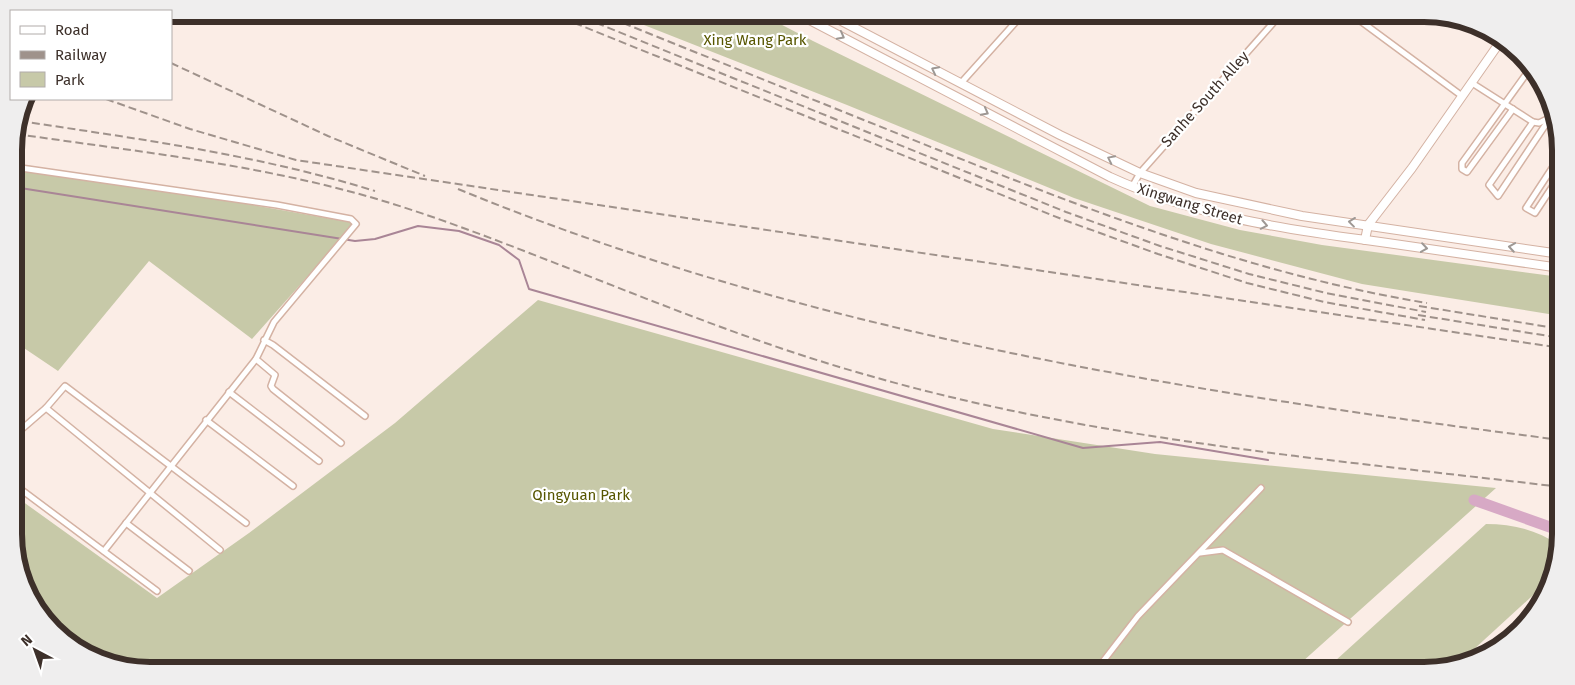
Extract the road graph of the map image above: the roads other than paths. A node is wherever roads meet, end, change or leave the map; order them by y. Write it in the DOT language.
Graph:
graph roads {
  1 [pos="814,22"];
  2 [pos="844,22"];
  3 [pos="1016,22"];
  4 [pos="1274,22"];
  5 [pos="1362,22"];
  6 [pos="1497,46"];
  7 [pos="1527,74"];
  8 [pos="961,83"];
  9 [pos="1472,83"];
  10 [pos="1462,96"];
  11 [pos="1506,105"];
  12 [pos="1513,109"];
  13 [pos="1548,118"];
  14 [pos="1549,121"];
  15 [pos="1533,122"];
  16 [pos="23,168"];
  17 [pos="1552,168"];
  18 [pos="1140,173"];
  19 [pos="1132,187"];
  20 [pos="1552,187"];
  21 [pos="1368,224"];
  22 [pos="1365,240"];
  23 [pos="1552,253"];
  24 [pos="1552,267"];
  25 [pos="264,340"];
  26 [pos="256,359"];
  27 [pos="229,392"];
  28 [pos="46,408"];
  29 [pos="366,416"];
  30 [pos="206,420"];
  31 [pos="22,429"];
  32 [pos="341,443"];
  33 [pos="319,461"];
  34 [pos="172,465"];
  35 [pos="293,486"];
  36 [pos="1261,488"];
  37 [pos="22,490"];
  38 [pos="150,494"];
  39 [pos="126,523"];
  40 [pos="246,523"];
  41 [pos="220,550"];
  42 [pos="104,551"];
  43 [pos="1199,553"];
  44 [pos="189,571"];
  45 [pos="158,591"];
  46 [pos="1348,622"];
  47 [pos="1103,662"];
  1 -- 19 [label="main road, Xingwang Street, one-way"];
  8 -- 2 [label="main road, Xingwang Street, one-way"];
  3 -- 8 [label="street"];
  4 -- 18 [label="street, Sanhe South Alley"];
  5 -- 10 [label="street"];
  6 -- 9 [label="main road"];
  7 -- 11 [label="street"];
  18 -- 8 [label="main road, Xingwang Street, one-way"];
  9 -- 10 [label="main road"];
  9 -- 11 [label="street"];
  10 -- 21 [label="main road"];
  11 -- 12 [label="street"];
  11 -- 12 [label="street"];
  12 -- 15 [label="street"];
  13 -- 15 [label="street"];
  14 -- 15 [label="street"];
  16 -- 25 [label="street"];
  17 -- 20 [label="street"];
  18 -- 19 [label="street, Sanhe South Alley"];
  21 -- 18 [label="main road, Xingwang Street, one-way"];
  19 -- 22 [label="main road, Xingwang Street, one-way"];
  21 -- 22 [label="main road"];
  23 -- 21 [label="main road, Xingwang Street, one-way"];
  22 -- 24 [label="main road, Xingwang Street, one-way"];
  25 -- 26 [label="street"];
  25 -- 29 [label="street"];
  26 -- 27 [label="street"];
  26 -- 32 [label="street"];
  27 -- 30 [label="street"];
  27 -- 33 [label="street"];
  28 -- 31 [label="street"];
  28 -- 34 [label="street"];
  28 -- 38 [label="street"];
  30 -- 34 [label="street"];
  30 -- 35 [label="street"];
  34 -- 38 [label="street"];
  34 -- 40 [label="street"];
  36 -- 43 [label="street"];
  37 -- 42 [label="street"];
  38 -- 39 [label="street"];
  38 -- 41 [label="street"];
  39 -- 42 [label="street"];
  39 -- 44 [label="street"];
  42 -- 45 [label="street"];
  43 -- 46 [label="street"];
  43 -- 47 [label="street"];
}
